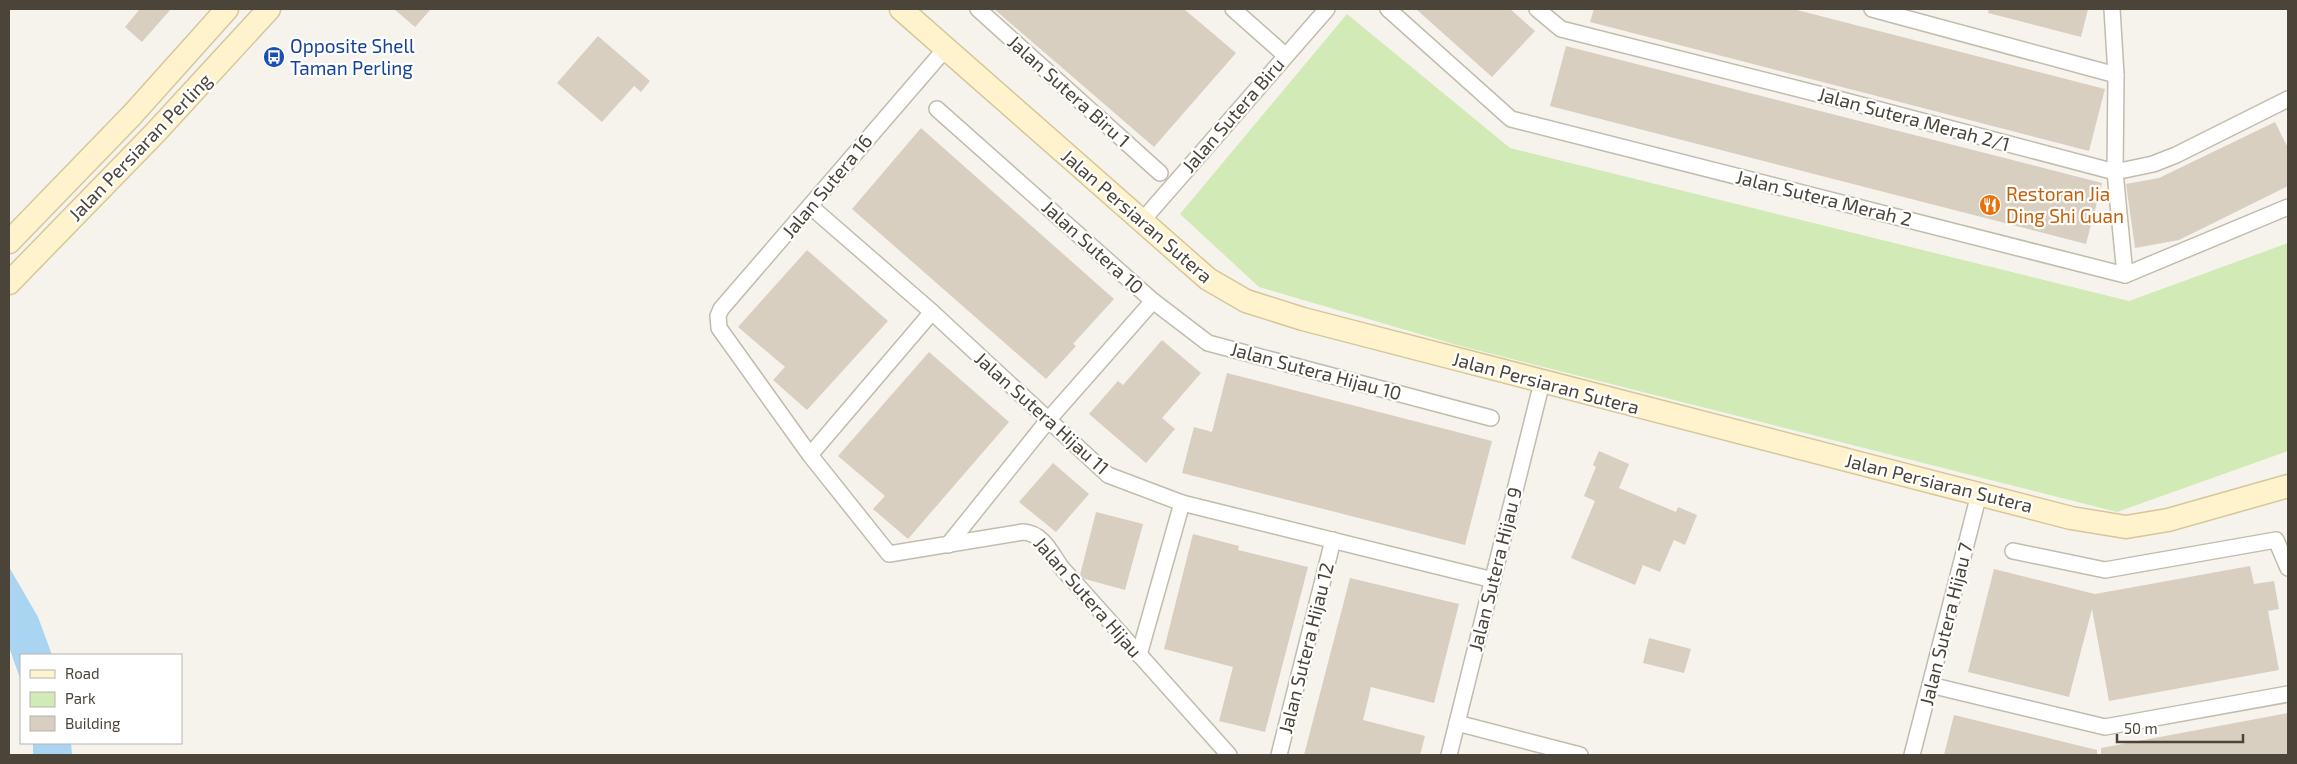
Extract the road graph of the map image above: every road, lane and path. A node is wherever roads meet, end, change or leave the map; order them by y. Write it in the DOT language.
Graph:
graph roads {
  1 [pos="227,9"];
  2 [pos="269,9"];
  3 [pos="901,9"];
  4 [pos="978,9"];
  5 [pos="1233,9"];
  6 [pos="1327,9"];
  7 [pos="1388,9"];
  8 [pos="1537,9"];
  9 [pos="1872,9"];
  10 [pos="2112,9"];
  11 [pos="946,48"];
  12 [pos="1284,55"];
  13 [pos="2116,75"];
  14 [pos="2288,99"];
  15 [pos="937,109"];
  16 [pos="2115,172"];
  17 [pos="1160,173"];
  18 [pos="810,206"];
  19 [pos="2288,207"];
  20 [pos="1141,222"];
  21 [pos="9,242"];
  22 [pos="2125,275"];
  23 [pos="9,283"];
  24 [pos="1153,301"];
  25 [pos="932,312"];
  26 [pos="719,328"];
  27 [pos="1542,382"];
  28 [pos="1491,418"];
  29 [pos="1049,419"];
  30 [pos="810,454"];
  31 [pos="2288,486"];
  32 [pos="1980,494"];
  33 [pos="1182,503"];
  34 [pos="2282,537"];
  35 [pos="1333,540"];
  36 [pos="948,545"];
  37 [pos="2013,551"];
  38 [pos="2288,568"];
  39 [pos="1493,580"];
  40 [pos="1139,655"];
  41 [pos="1930,685"];
  42 [pos="2288,694"];
  43 [pos="1457,723"];
  44 [pos="1229,755"];
  45 [pos="1279,755"];
  46 [pos="1449,755"];
  47 [pos="1580,755"];
  48 [pos="1912,755"];
  1 -- 21 [label="street, Jalan Persiaran Perling"];
  2 -- 23 [label="street, Jalan Persiaran Perling"];
  3 -- 11 [label="street, Jalan Persiaran Sutera"];
  4 -- 17 [label="street, Jalan Sutera Biru 1"];
  5 -- 12 [label="street"];
  6 -- 12 [label="street, Jalan Sutera Biru"];
  7 -- 22 [label="street, Jalan Sutera Merah 2"];
  8 -- 16 [label="street, Jalan Sutera Merah 2/1"];
  9 -- 13 [label="street"];
  10 -- 13 [label="street"];
  11 -- 18 [label="street, Jalan Sutera 16"];
  11 -- 20 [label="street, Jalan Persiaran Sutera"];
  12 -- 20 [label="street, Jalan Sutera Biru"];
  13 -- 16 [label="street"];
  14 -- 16 [label="street, Jalan Sutera Merah 2/1"];
  15 -- 24 [label="street, Jalan Sutera 10"];
  16 -- 22 [label="street"];
  18 -- 25 [label="street, Jalan Sutera Hijau 11"];
  18 -- 26 [label="street, Jalan Sutera 16"];
  19 -- 22 [label="street"];
  20 -- 27 [label="street, Jalan Persiaran Sutera"];
  24 -- 28 [label="street, Jalan Sutera Hijau 10"];
  24 -- 29 [label="street, Jalan Sutera 10"];
  25 -- 29 [label="street, Jalan Sutera Hijau 11"];
  25 -- 30 [label="street"];
  26 -- 30 [label="street, Jalan Sutera Hijau"];
  27 -- 32 [label="street, Jalan Persiaran Sutera"];
  27 -- 39 [label="street, Jalan Sutera Hijau 9"];
  29 -- 33 [label="street, Jalan Sutera Hijau 11"];
  29 -- 36 [label="street, Jalan Sutera 10"];
  30 -- 36 [label="street, Jalan Sutera Hijau"];
  31 -- 32 [label="street, Jalan Persiaran Sutera"];
  32 -- 41 [label="street, Jalan Sutera Hijau 7"];
  33 -- 35 [label="street, Jalan Sutera Hijau 11"];
  33 -- 40 [label="street"];
  34 -- 37 [label="street"];
  34 -- 38 [label="street"];
  35 -- 39 [label="street, Jalan Sutera Hijau 11"];
  35 -- 45 [label="street, Jalan Sutera Hijau 12"];
  36 -- 40 [label="street, Jalan Sutera Hijau"];
  39 -- 43 [label="street, Jalan Sutera Hijau 9"];
  40 -- 44 [label="street, Jalan Sutera Hijau"];
  41 -- 42 [label="street"];
  41 -- 48 [label="street, Jalan Sutera Hijau 7"];
  43 -- 46 [label="street, Jalan Sutera Hijau 9"];
  43 -- 47 [label="street"];
}
